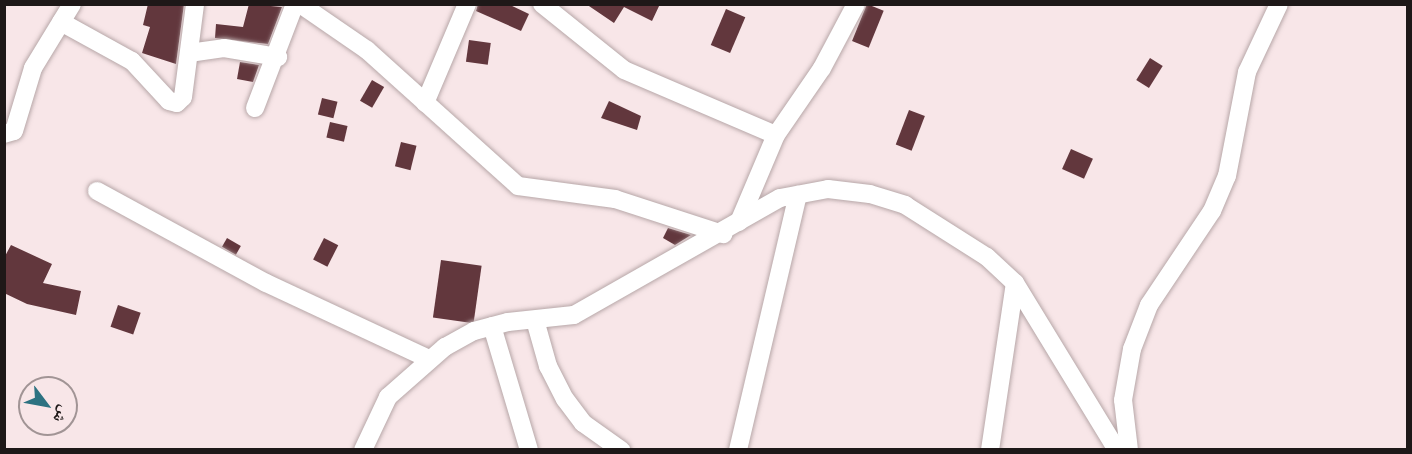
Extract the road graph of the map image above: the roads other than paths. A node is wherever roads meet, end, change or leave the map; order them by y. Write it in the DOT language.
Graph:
graph roads {
  1 [pos="195,4"];
  2 [pos="295,4"];
  3 [pos="300,4"];
  4 [pos="467,4"];
  5 [pos="542,4"];
  6 [pos="856,4"];
  7 [pos="1279,4"];
  8 [pos="67,10"];
  9 [pos="189,53"];
  10 [pos="278,57"];
  11 [pos="425,103"];
  12 [pos="255,108"];
  13 [pos="4,134"];
  14 [pos="776,135"];
  15 [pos="97,191"];
  16 [pos="798,195"];
  17 [pos="739,222"];
  18 [pos="723,234"];
  19 [pos="1015,282"];
  20 [pos="535,320"];
  21 [pos="492,326"];
  22 [pos="429,359"];
  23 [pos="363,450"];
  24 [pos="529,450"];
  25 [pos="621,450"];
  26 [pos="738,450"];
  27 [pos="990,450"];
  28 [pos="1117,450"];
  29 [pos="1129,450"];
  1 -- 9 [label="street"];
  2 -- 10 [label="street"];
  3 -- 11 [label="street"];
  4 -- 11 [label="street"];
  5 -- 14 [label="street"];
  6 -- 14 [label="street"];
  7 -- 29 [label="street"];
  8 -- 9 [label="street"];
  8 -- 13 [label="street"];
  9 -- 10 [label="street"];
  10 -- 12 [label="street"];
  11 -- 18 [label="street"];
  14 -- 17 [label="street"];
  15 -- 22 [label="street"];
  16 -- 17 [label="street"];
  16 -- 19 [label="street"];
  16 -- 26 [label="street"];
  17 -- 18 [label="street"];
  18 -- 20 [label="street"];
  19 -- 27 [label="street"];
  19 -- 28 [label="street"];
  20 -- 21 [label="street"];
  20 -- 25 [label="street"];
  21 -- 22 [label="street"];
  21 -- 24 [label="street"];
  22 -- 23 [label="street"];
}
